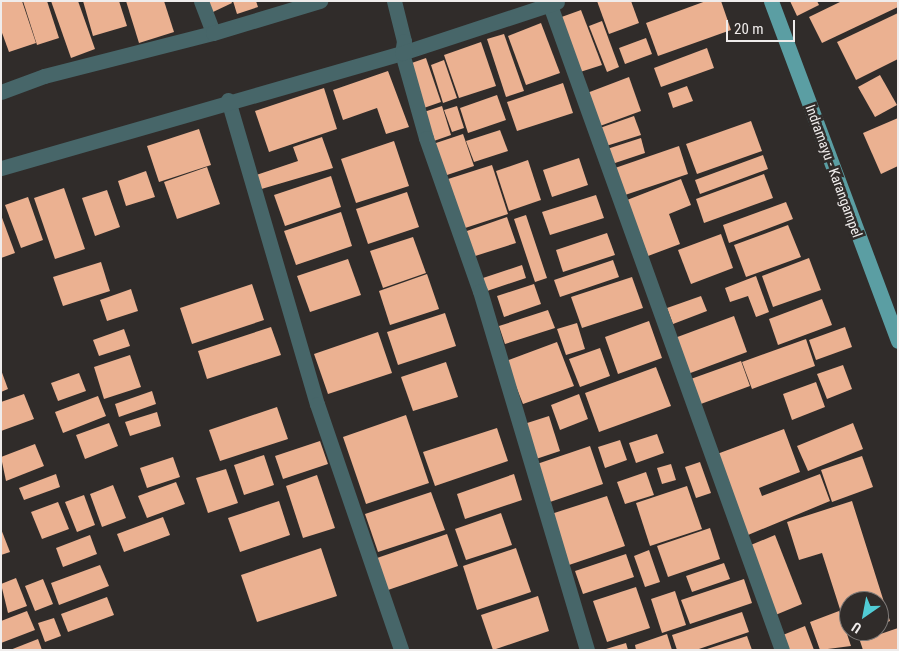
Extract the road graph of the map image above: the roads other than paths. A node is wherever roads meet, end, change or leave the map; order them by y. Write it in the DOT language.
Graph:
graph roads {
  1 [pos="201,1"];
  2 [pos="320,1"];
  3 [pos="394,1"];
  4 [pos="771,1"];
  5 [pos="554,3"];
  6 [pos="213,34"];
  7 [pos="403,47"];
  8 [pos="1,92"];
  9 [pos="228,100"];
  10 [pos="1,168"];
  11 [pos="898,341"];
  12 [pos="401,650"];
  13 [pos="587,650"];
  14 [pos="782,650"];
  1 -- 6 [label="street"];
  2 -- 6 [label="street"];
  3 -- 7 [label="street"];
  4 -- 11 [label="main road, Indramayu - Karangampel"];
  5 -- 7 [label="street"];
  5 -- 14 [label="street"];
  6 -- 8 [label="street"];
  7 -- 9 [label="street"];
  7 -- 13 [label="street"];
  9 -- 10 [label="street"];
  9 -- 12 [label="street"];
}
